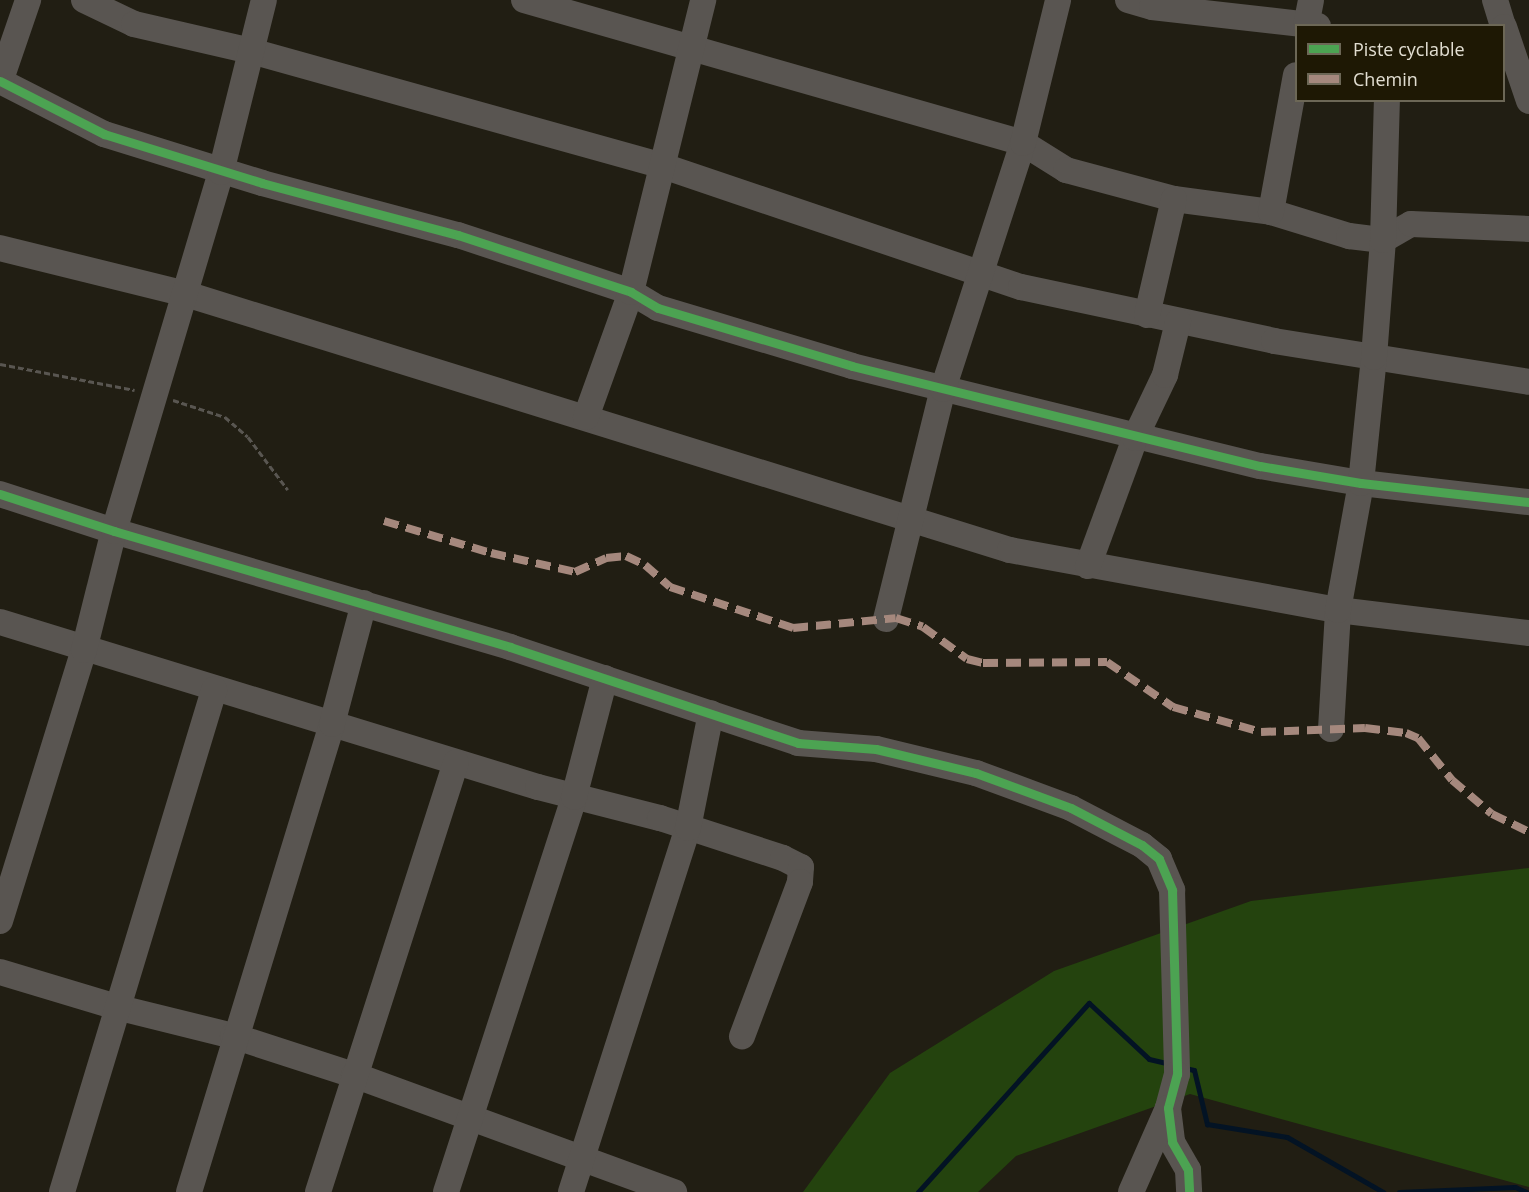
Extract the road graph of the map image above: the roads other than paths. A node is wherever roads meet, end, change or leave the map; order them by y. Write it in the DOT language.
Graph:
graph roads {
  1 [pos="28,0"];
  2 [pos="84,0"];
  3 [pos="264,0"];
  4 [pos="524,0"];
  5 [pos="703,0"];
  6 [pos="1058,0"];
  7 [pos="1128,0"];
  8 [pos="1495,0"];
  9 [pos="1214,8"];
  10 [pos="1310,19"];
  11 [pos="1502,24"];
  12 [pos="1505,35"];
  13 [pos="692,47"];
  14 [pos="251,51"];
  15 [pos="1295,80"];
  16 [pos="0,81"];
  17 [pos="1529,101"];
  18 [pos="1388,102"];
  19 [pos="1023,143"];
  20 [pos="663,166"];
  21 [pos="221,172"];
  22 [pos="1174,199"];
  23 [pos="1271,212"];
  24 [pos="1529,229"];
  25 [pos="1383,240"];
  26 [pos="0,248"];
  27 [pos="981,274"];
  28 [pos="631,292"];
  29 [pos="186,294"];
  30 [pos="1147,315"];
  31 [pos="1178,322"];
  32 [pos="1374,357"];
  33 [pos="1529,382"];
  34 [pos="943,388"];
  35 [pos="586,417"];
  36 [pos="1135,438"];
  37 [pos="1361,483"];
  38 [pos="0,494"];
  39 [pos="1529,502"];
  40 [pos="910,518"];
  41 [pos="114,531"];
  42 [pos="1088,566"];
  43 [pos="364,603"];
  44 [pos="1338,610"];
  45 [pos="886,619"];
  46 [pos="0,622"];
  47 [pos="1529,633"];
  48 [pos="84,650"];
  49 [pos="605,678"];
  50 [pos="214,690"];
  51 [pos="711,713"];
  52 [pos="332,724"];
  53 [pos="1331,729"];
  54 [pos="456,763"];
  55 [pos="574,797"];
  56 [pos="688,828"];
  57 [pos="0,921"];
  58 [pos="0,972"];
  59 [pos="120,1008"];
  60 [pos="233,1036"];
  61 [pos="742,1036"];
  62 [pos="354,1075"];
  63 [pos="1168,1108"];
  64 [pos="473,1119"];
  65 [pos="583,1159"];
  66 [pos="62,1192"];
  67 [pos="189,1192"];
  68 [pos="318,1192"];
  69 [pos="446,1192"];
  70 [pos="571,1192"];
  71 [pos="674,1192"];
  72 [pos="1131,1192"];
  73 [pos="1189,1192"];
  1 -- 16 [label="street"];
  2 -- 14 [label="street"];
  3 -- 14 [label="street"];
  4 -- 13 [label="street"];
  5 -- 13 [label="street"];
  6 -- 19 [label="street"];
  7 -- 9 [label="street"];
  8 -- 11 [label="street"];
  9 -- 10 [label="street"];
  12 -- 17 [label="street"];
  13 -- 19 [label="street"];
  13 -- 20 [label="street"];
  14 -- 20 [label="street"];
  14 -- 21 [label="street"];
  15 -- 23 [label="street"];
  16 -- 21 [label="street"];
  18 -- 25 [label="street"];
  19 -- 22 [label="street"];
  19 -- 27 [label="street"];
  20 -- 27 [label="street"];
  20 -- 28 [label="street"];
  21 -- 28 [label="street"];
  21 -- 29 [label="street"];
  22 -- 23 [label="street"];
  22 -- 30 [label="street"];
  23 -- 25 [label="street"];
  24 -- 25 [label="street"];
  25 -- 32 [label="street"];
  26 -- 29 [label="street"];
  27 -- 30 [label="street"];
  27 -- 34 [label="street"];
  28 -- 34 [label="street"];
  28 -- 35 [label="street"];
  29 -- 35 [label="street"];
  29 -- 41 [label="street"];
  30 -- 31 [label="street"];
  31 -- 32 [label="street"];
  31 -- 36 [label="street"];
  32 -- 33 [label="street"];
  32 -- 37 [label="street"];
  34 -- 36 [label="street"];
  34 -- 40 [label="street"];
  35 -- 40 [label="street"];
  36 -- 37 [label="street"];
  36 -- 42 [label="street"];
  37 -- 39 [label="street"];
  37 -- 44 [label="street"];
  38 -- 41 [label="street"];
  40 -- 42 [label="street"];
  40 -- 45 [label="street"];
  41 -- 43 [label="street"];
  41 -- 48 [label="street"];
  42 -- 44 [label="street"];
  43 -- 49 [label="street"];
  43 -- 52 [label="street"];
  44 -- 47 [label="street"];
  44 -- 53 [label="street"];
  46 -- 48 [label="street"];
  48 -- 50 [label="street"];
  48 -- 57 [label="street"];
  49 -- 51 [label="street"];
  49 -- 55 [label="street"];
  50 -- 52 [label="street"];
  50 -- 59 [label="street"];
  51 -- 56 [label="street"];
  51 -- 63 [label="street"];
  52 -- 54 [label="street"];
  52 -- 60 [label="street"];
  54 -- 55 [label="street"];
  54 -- 62 [label="street"];
  55 -- 56 [label="street"];
  55 -- 64 [label="street"];
  56 -- 61 [label="street"];
  56 -- 65 [label="street"];
  58 -- 59 [label="street"];
  59 -- 60 [label="street"];
  59 -- 66 [label="street"];
  60 -- 62 [label="street"];
  60 -- 67 [label="street"];
  62 -- 64 [label="street"];
  62 -- 68 [label="street"];
  63 -- 72 [label="street"];
  63 -- 73 [label="street"];
  64 -- 65 [label="street"];
  64 -- 69 [label="street"];
  65 -- 70 [label="street"];
  65 -- 71 [label="street"];
}
